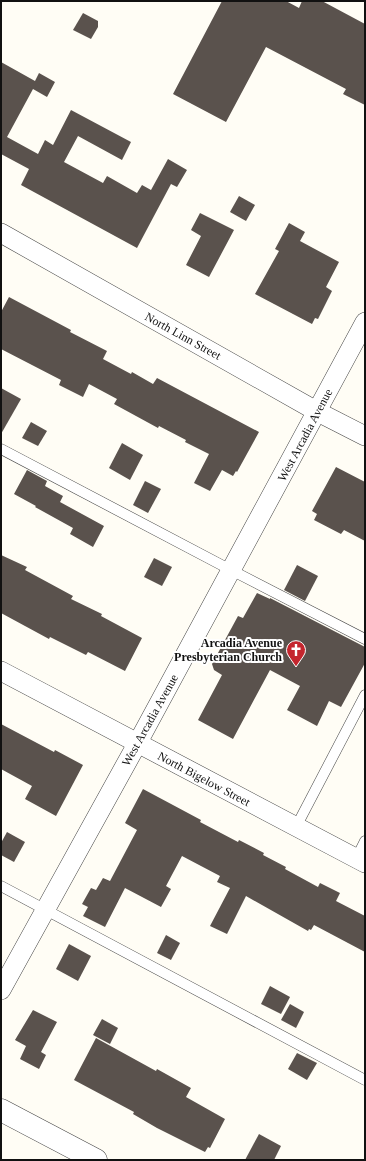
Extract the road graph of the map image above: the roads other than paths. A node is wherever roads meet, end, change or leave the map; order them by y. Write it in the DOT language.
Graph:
graph roads {
  1 [pos="1,233"];
  2 [pos="365,322"];
  3 [pos="318,412"];
  4 [pos="365,436"];
  5 [pos="1,448"];
  6 [pos="231,570"];
  7 [pos="365,639"];
  8 [pos="1,671"];
  9 [pos="365,695"];
  10 [pos="137,744"];
  11 [pos="296,827"];
  12 [pos="365,841"];
  13 [pos="361,861"];
  14 [pos="1,886"];
  15 [pos="45,910"];
  16 [pos="1,990"];
  17 [pos="365,1080"];
  18 [pos="1,1110"];
  19 [pos="96,1160"];
  1 -- 3 [label="street, North Linn Street"];
  2 -- 3 [label="street, West Arcadia Avenue"];
  3 -- 4 [label="street, North Linn Street"];
  3 -- 6 [label="street, West Arcadia Avenue"];
  5 -- 6 [label="lane"];
  6 -- 7 [label="lane"];
  6 -- 10 [label="street, West Arcadia Avenue"];
  8 -- 10 [label="street, North Bigelow Street"];
  9 -- 11 [label="lane"];
  10 -- 11 [label="street, North Bigelow Street"];
  10 -- 15 [label="street, West Arcadia Avenue"];
  11 -- 13 [label="street, North Bigelow Street"];
  12 -- 13 [label="lane"];
  14 -- 15 [label="lane"];
  15 -- 16 [label="street, West Arcadia Avenue"];
  15 -- 17 [label="lane"];
  18 -- 19 [label="street"];
}
